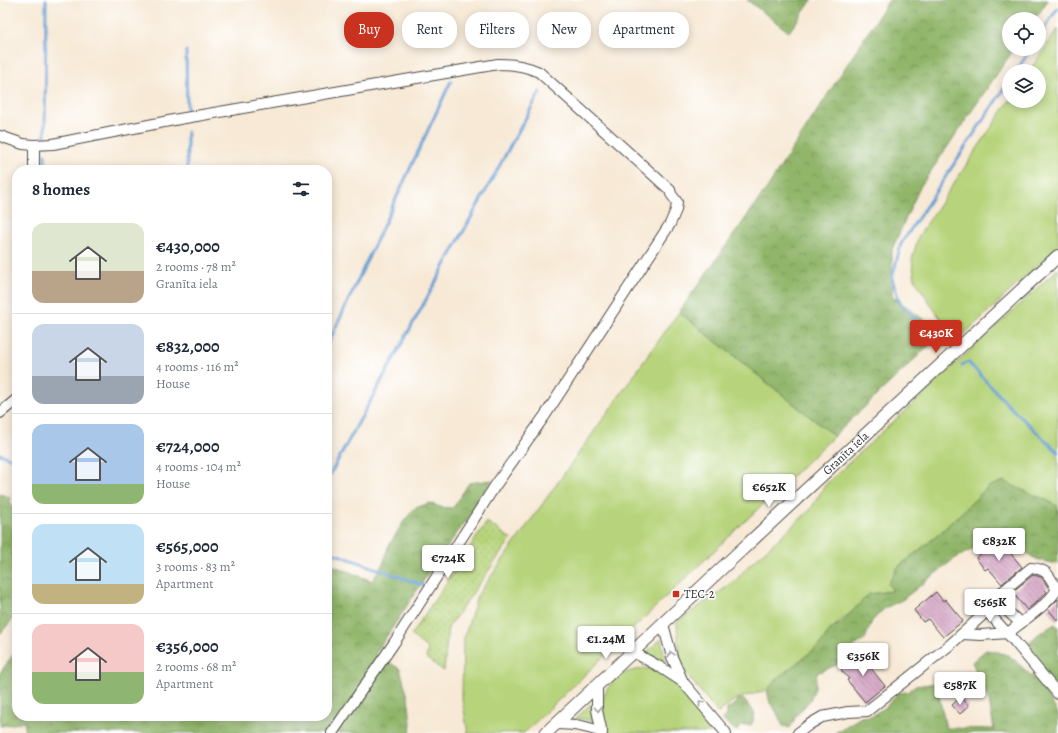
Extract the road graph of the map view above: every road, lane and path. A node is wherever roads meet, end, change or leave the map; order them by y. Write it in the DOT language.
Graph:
graph roads {
  1 [pos="0,136"];
  2 [pos="34,145"];
  3 [pos="34,165"];
  4 [pos="1058,256"];
  5 [pos="12,402"];
  6 [pos="0,413"];
  7 [pos="1057,588"];
  8 [pos="998,601"];
  9 [pos="987,611"];
  10 [pos="1021,623"];
  11 [pos="663,624"];
  12 [pos="1008,633"];
  13 [pos="962,634"];
  14 [pos="632,652"];
  15 [pos="683,682"];
  16 [pos="596,686"];
  17 [pos="1058,694"];
  18 [pos="556,724"];
  19 [pos="332,733"];
  20 [pos="546,733"];
  21 [pos="602,733"];
  22 [pos="726,733"];
  23 [pos="798,733"];
  1 -- 2 [label="street"];
  2 -- 3 [label="street"];
  2 -- 19 [label="street"];
  4 -- 11 [label="main road, Granīta iela"];
  5 -- 6 [label="street"];
  7 -- 8 [label="street"];
  7 -- 10 [label="street"];
  8 -- 9 [label="street"];
  8 -- 10 [label="street"];
  9 -- 12 [label="street"];
  9 -- 13 [label="street"];
  10 -- 12 [label="street"];
  11 -- 14 [label="main road, Granīta iela"];
  15 -- 11 [label="street, one-way"];
  12 -- 13 [label="street"];
  12 -- 17 [label="street"];
  13 -- 23 [label="street"];
  14 -- 15 [label="street"];
  14 -- 16 [label="main road, Granīta iela"];
  22 -- 15 [label="street, one-way"];
  16 -- 18 [label="main road, Granīta iela"];
  16 -- 21 [label="street, one-way"];
  18 -- 20 [label="main road, Granīta iela"];
  18 -- 21 [label="street"];
}
